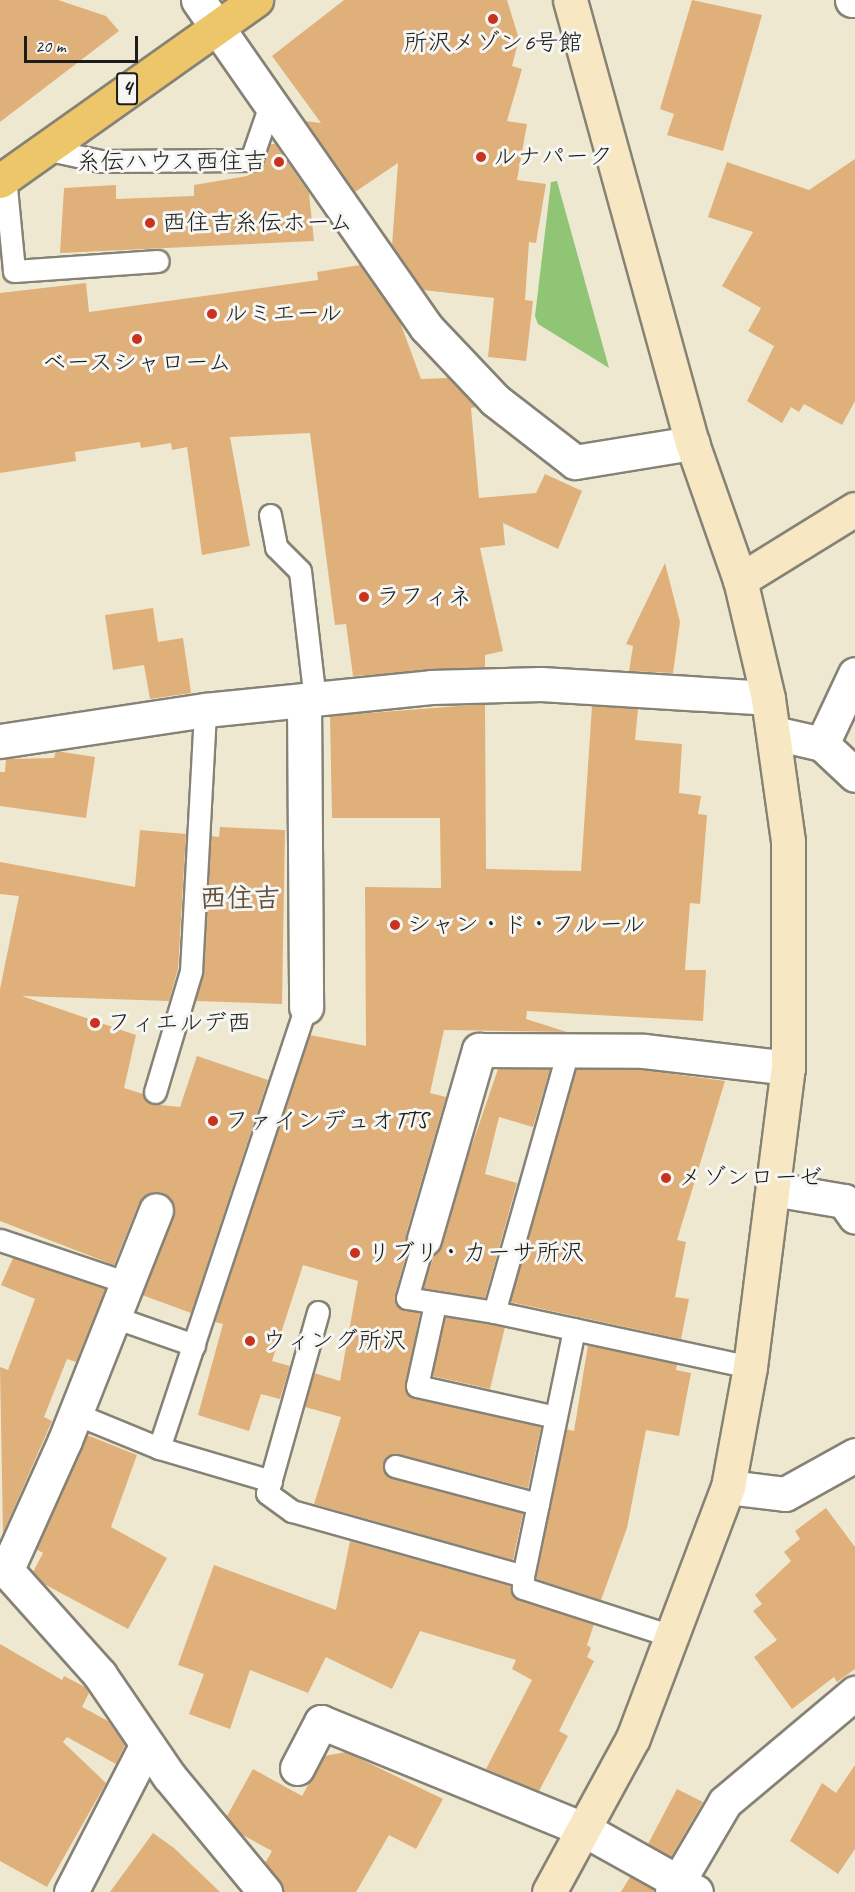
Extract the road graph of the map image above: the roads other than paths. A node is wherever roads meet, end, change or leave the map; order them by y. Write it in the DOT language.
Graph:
graph roads {
  1 [pos="256,0"];
  2 [pos="570,0"];
  3 [pos="208,12"];
  4 [pos="271,102"];
  5 [pos="45,148"];
  6 [pos="3,179"];
  7 [pos="158,261"];
  8 [pos="692,443"];
  9 [pos="855,509"];
  10 [pos="270,515"];
  11 [pos="740,580"];
  12 [pos="855,674"];
  13 [pos="768,698"];
  14 [pos="310,701"];
  15 [pos="205,710"];
  16 [pos="774,733"];
  17 [pos="0,741"];
  18 [pos="822,744"];
  19 [pos="855,775"];
  20 [pos="306,1007"];
  21 [pos="568,1051"];
  22 [pos="788,1068"];
  23 [pos="155,1092"];
  24 [pos="773,1189"];
  25 [pos="156,1210"];
  26 [pos="855,1216"];
  27 [pos="424,1239"];
  28 [pos="0,1240"];
  29 [pos="128,1283"];
  30 [pos="435,1304"];
  31 [pos="318,1312"];
  32 [pos="495,1312"];
  33 [pos="114,1317"];
  34 [pos="574,1329"];
  35 [pos="194,1345"];
  36 [pos="750,1367"];
  37 [pos="76,1414"];
  38 [pos="556,1417"];
  39 [pos="159,1448"];
  40 [pos="855,1455"];
  41 [pos="395,1466"];
  42 [pos="271,1481"];
  43 [pos="728,1487"];
  44 [pos="538,1504"];
  45 [pos="4,1566"];
  46 [pos="523,1576"];
  47 [pos="675,1637"];
  48 [pos="855,1693"];
  49 [pos="147,1744"];
  50 [pos="297,1768"];
  51 [pos="585,1830"];
  52 [pos="682,1888"];
  53 [pos="71,1892"];
  54 [pos="264,1892"];
  55 [pos="549,1892"];
  1 -- 3 [label="main road, 4"];
  2 -- 8 [label="street"];
  3 -- 4 [label="street"];
  3 -- 5 [label="main road, 4"];
  4 -- 5 [label="lane"];
  4 -- 8 [label="street"];
  5 -- 6 [label="main road, 4"];
  6 -- 7 [label="lane"];
  8 -- 11 [label="street"];
  9 -- 11 [label="street"];
  10 -- 14 [label="lane"];
  11 -- 13 [label="street"];
  12 -- 18 [label="street"];
  13 -- 14 [label="street"];
  13 -- 16 [label="street"];
  14 -- 15 [label="street"];
  14 -- 20 [label="street"];
  15 -- 17 [label="street"];
  15 -- 23 [label="lane"];
  16 -- 18 [label="street"];
  16 -- 22 [label="street"];
  18 -- 19 [label="street"];
  20 -- 35 [label="lane"];
  21 -- 22 [label="street"];
  21 -- 27 [label="street"];
  21 -- 32 [label="lane"];
  22 -- 24 [label="street"];
  24 -- 26 [label="street"];
  24 -- 36 [label="street"];
  25 -- 29 [label="street"];
  27 -- 30 [label="lane"];
  28 -- 29 [label="lane"];
  29 -- 33 [label="street"];
  30 -- 32 [label="lane"];
  30 -- 38 [label="lane"];
  31 -- 42 [label="lane"];
  32 -- 34 [label="lane"];
  33 -- 35 [label="lane"];
  33 -- 37 [label="street"];
  34 -- 36 [label="lane"];
  34 -- 38 [label="lane"];
  35 -- 39 [label="lane"];
  36 -- 43 [label="street"];
  37 -- 39 [label="lane"];
  37 -- 45 [label="street"];
  38 -- 44 [label="lane"];
  39 -- 42 [label="lane"];
  40 -- 43 [label="street"];
  41 -- 44 [label="lane"];
  42 -- 46 [label="lane"];
  43 -- 47 [label="street"];
  44 -- 46 [label="lane"];
  45 -- 49 [label="street"];
  46 -- 47 [label="lane"];
  47 -- 51 [label="street"];
  48 -- 52 [label="street"];
  49 -- 53 [label="street"];
  49 -- 54 [label="street"];
  50 -- 51 [label="street"];
  51 -- 52 [label="street"];
  51 -- 55 [label="street"];
}
